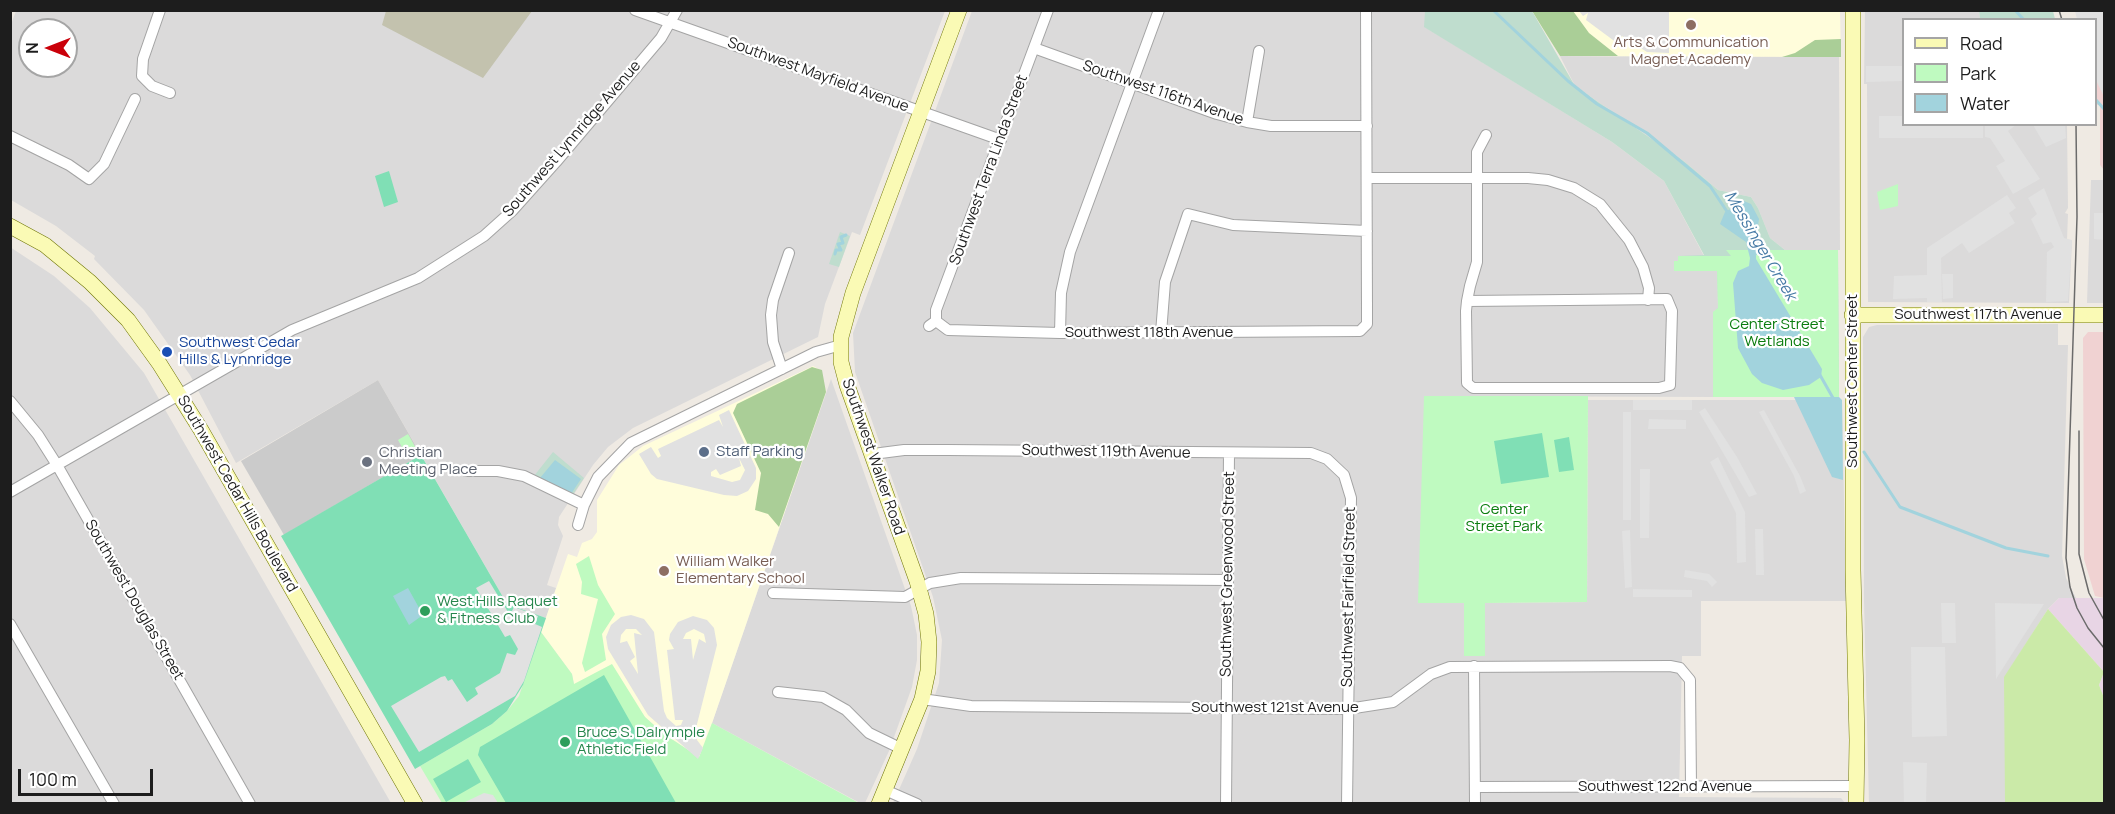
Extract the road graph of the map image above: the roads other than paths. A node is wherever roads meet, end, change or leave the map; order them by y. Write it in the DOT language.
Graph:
graph roads {
  1 [pos="160,10"];
  2 [pos="635,10"];
  3 [pos="677,10"];
  4 [pos="959,10"];
  5 [pos="1048,10"];
  6 [pos="1159,10"];
  7 [pos="1366,10"];
  8 [pos="1853,10"];
  9 [pos="671,23"];
  10 [pos="1034,48"];
  11 [pos="1258,51"];
  12 [pos="1132,84"];
  13 [pos="170,93"];
  14 [pos="135,99"];
  15 [pos="921,112"];
  16 [pos="1247,122"];
  17 [pos="1367,126"];
  18 [pos="1486,135"];
  19 [pos="10,136"];
  20 [pos="1001,140"];
  21 [pos="1367,178"];
  22 [pos="1477,178"];
  23 [pos="10,226"];
  24 [pos="1367,231"];
  25 [pos="789,253"];
  26 [pos="1648,300"];
  27 [pos="1467,301"];
  28 [pos="1852,315"];
  29 [pos="2104,315"];
  30 [pos="932,324"];
  31 [pos="1060,333"];
  32 [pos="1161,333"];
  33 [pos="841,345"];
  34 [pos="782,369"];
  35 [pos="180,394"];
  36 [pos="10,401"];
  37 [pos="1229,453"];
  38 [pos="873,454"];
  39 [pos="57,465"];
  40 [pos="1336,466"];
  41 [pos="466,471"];
  42 [pos="10,492"];
  43 [pos="584,505"];
  44 [pos="578,525"];
  45 [pos="1228,580"];
  46 [pos="919,590"];
  47 [pos="773,593"];
  48 [pos="10,624"];
  49 [pos="1474,666"];
  50 [pos="778,692"];
  51 [pos="922,699"];
  52 [pos="1227,708"];
  53 [pos="1348,709"];
  54 [pos="902,749"];
  55 [pos="1857,751"];
  56 [pos="1855,786"];
  57 [pos="1475,787"];
  58 [pos="1691,787"];
  59 [pos="882,797"];
  60 [pos="114,804"];
  61 [pos="250,804"];
  62 [pos="415,804"];
  63 [pos="916,804"];
  64 [pos="1226,804"];
  65 [pos="1347,804"];
  66 [pos="1475,804"];
  67 [pos="1856,804"];
  68 [pos="1861,804"];
  1 -- 13 [label="street"];
  2 -- 9 [label="street, Southwest Mayfield Avenue"];
  3 -- 9 [label="street, Southwest Lynnridge Avenue"];
  4 -- 15 [label="main road, Southwest Walker Road"];
  5 -- 10 [label="street, Southwest Terra Linda Street"];
  6 -- 12 [label="street"];
  7 -- 17 [label="street"];
  8 -- 28 [label="main road, Southwest Center Street"];
  9 -- 15 [label="street, Southwest Mayfield Avenue"];
  9 -- 35 [label="street, Southwest Lynnridge Avenue"];
  10 -- 12 [label="street, Southwest 116th Avenue"];
  10 -- 20 [label="street, Southwest Terra Linda Street"];
  11 -- 16 [label="street"];
  12 -- 16 [label="street, Southwest 116th Avenue"];
  12 -- 31 [label="street"];
  14 -- 19 [label="street"];
  15 -- 20 [label="street, Southwest Mayfield Avenue"];
  15 -- 33 [label="main road, Southwest Walker Road"];
  16 -- 17 [label="street, Southwest 116th Avenue"];
  17 -- 21 [label="street"];
  18 -- 22 [label="street"];
  20 -- 30 [label="street, Southwest Terra Linda Street"];
  21 -- 22 [label="street"];
  21 -- 24 [label="street"];
  22 -- 26 [label="street"];
  22 -- 27 [label="street"];
  23 -- 35 [label="main road, Southwest Cedar Hills Boulevard"];
  24 -- 32 [label="street, Southwest 118th Avenue"];
  24 -- 32 [label="street"];
  25 -- 34 [label="street"];
  26 -- 27 [label="street"];
  26 -- 27 [label="street"];
  28 -- 29 [label="main road, Southwest 117th Avenue"];
  28 -- 55 [label="main road, Southwest Center Street"];
  30 -- 31 [label="street, Southwest 118th Avenue"];
  31 -- 32 [label="street, Southwest 118th Avenue"];
  33 -- 34 [label="street"];
  33 -- 38 [label="main road, Southwest Walker Road"];
  34 -- 43 [label="street"];
  35 -- 39 [label="street, Southwest Lynnridge Avenue"];
  35 -- 62 [label="main road, Southwest Cedar Hills Boulevard"];
  36 -- 39 [label="street, Southwest Douglas Street"];
  37 -- 38 [label="street, Southwest 119th Avenue"];
  37 -- 40 [label="street, Southwest 119th Avenue"];
  37 -- 45 [label="street, Southwest Greenwood Street"];
  38 -- 46 [label="main road, Southwest Walker Road"];
  39 -- 42 [label="street, Southwest Lynnridge Avenue"];
  39 -- 61 [label="street, Southwest Douglas Street"];
  40 -- 53 [label="street, Southwest Fairfield Street"];
  41 -- 43 [label="street"];
  43 -- 44 [label="street"];
  45 -- 46 [label="street"];
  45 -- 52 [label="street, Southwest Greenwood Street"];
  46 -- 47 [label="street"];
  46 -- 51 [label="main road, Southwest Walker Road"];
  48 -- 60 [label="street"];
  49 -- 53 [label="street, Southwest 121st Avenue"];
  49 -- 57 [label="street"];
  49 -- 58 [label="street, Southwest 121st Avenue"];
  50 -- 54 [label="street"];
  51 -- 52 [label="street, Southwest 121st Avenue"];
  51 -- 54 [label="main road, Southwest Walker Road"];
  52 -- 53 [label="street, Southwest 121st Avenue"];
  52 -- 64 [label="street, Southwest Greenwood Street"];
  53 -- 65 [label="street, Southwest Fairfield Street"];
  54 -- 59 [label="main road, Southwest Walker Road"];
  55 -- 56 [label="main road, Southwest Center Street"];
  55 -- 68 [label="main road, Southwest Center Street"];
  56 -- 58 [label="street, Southwest 122nd Avenue"];
  56 -- 67 [label="main road, Southwest Center Street"];
  57 -- 58 [label="street, Southwest 122nd Avenue"];
  57 -- 66 [label="street"];
  59 -- 63 [label="street"];
}
